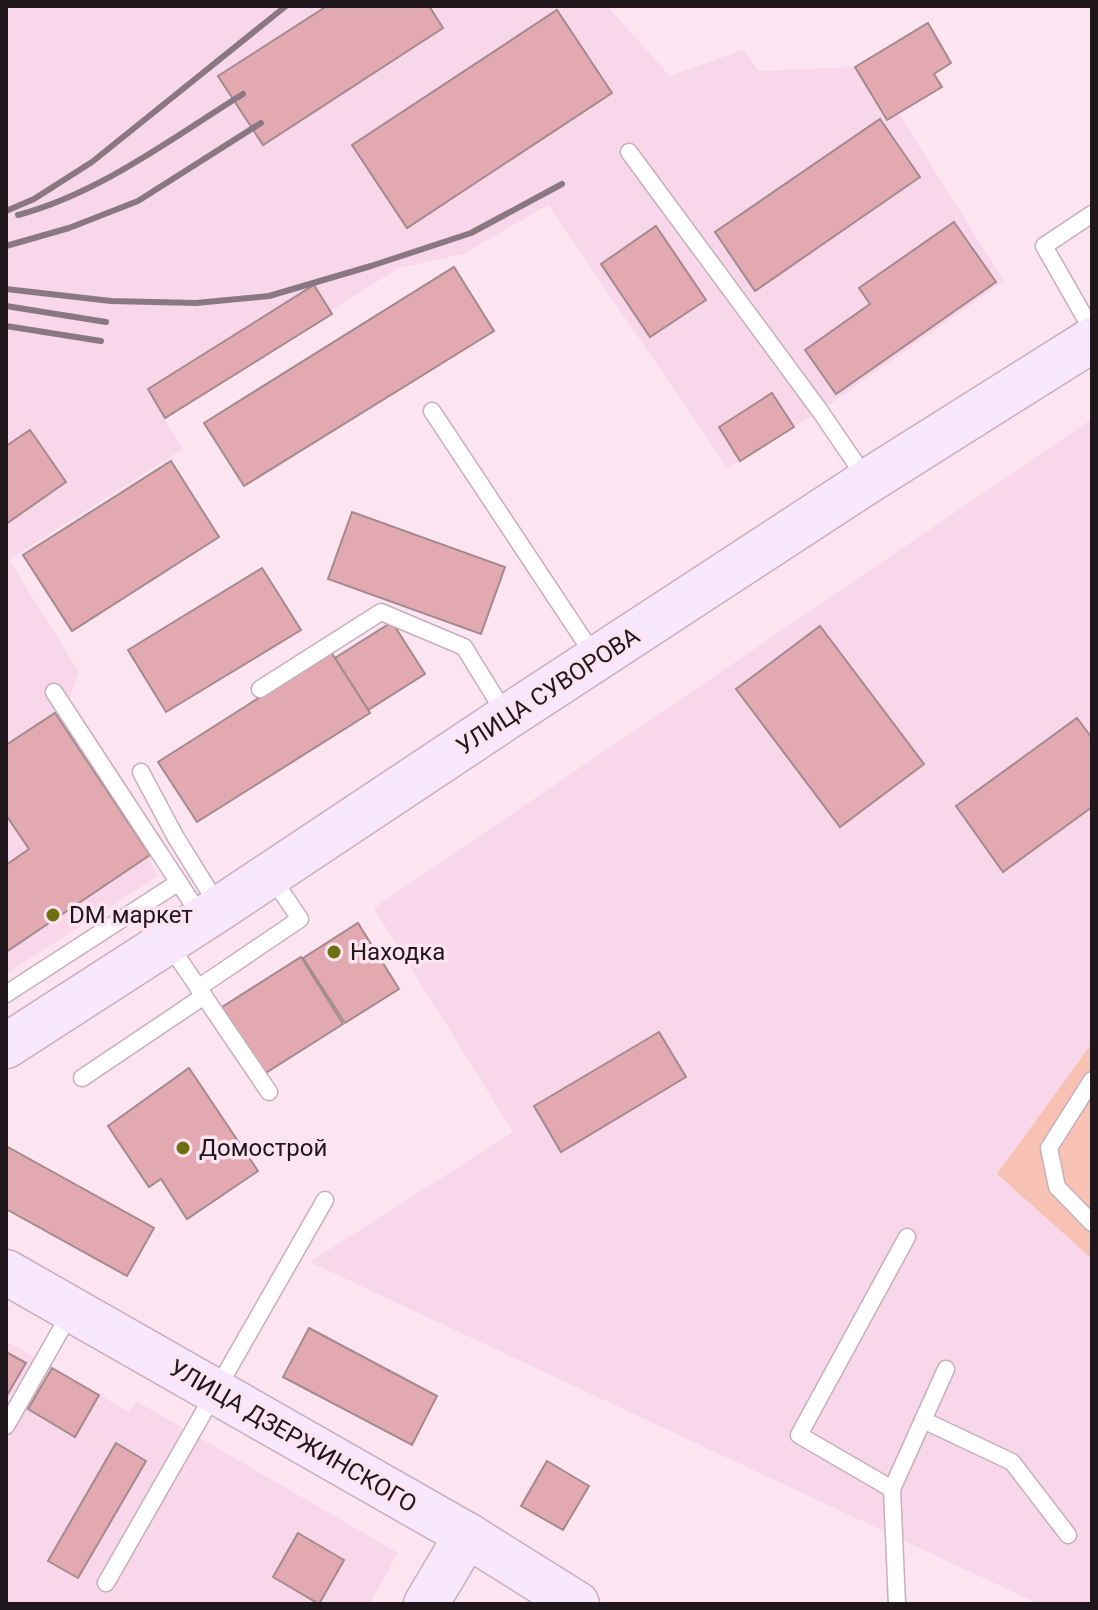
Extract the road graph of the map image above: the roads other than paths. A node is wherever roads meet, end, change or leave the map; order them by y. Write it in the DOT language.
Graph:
graph roads {
  1 [pos="629,152"];
  2 [pos="1092,214"];
  3 [pos="1092,330"];
  4 [pos="1092,340"];
  5 [pos="432,411"];
  6 [pos="868,481"];
  7 [pos="596,659"];
  8 [pos="260,689"];
  9 [pos="54,692"];
  10 [pos="507,717"];
  11 [pos="141,772"];
  12 [pos="270,874"];
  13 [pos="179,882"];
  14 [pos="197,923"];
  15 [pos="201,992"];
  16 [pos="6,994"];
  17 [pos="6,1046"];
  18 [pos="82,1078"];
  19 [pos="1092,1080"];
  20 [pos="269,1092"];
  21 [pos="325,1200"];
  22 [pos="1092,1223"];
  23 [pos="907,1237"];
  24 [pos="6,1272"];
  25 [pos="72,1310"];
  26 [pos="946,1369"];
  27 [pos="216,1392"];
  28 [pos="923,1420"];
  29 [pos="6,1426"];
  30 [pos="892,1489"];
  31 [pos="467,1535"];
  32 [pos="1068,1535"];
  33 [pos="106,1583"];
  34 [pos="426,1604"];
  35 [pos="577,1604"];
  36 [pos="897,1604"];
  1 -- 6 [label="lane"];
  2 -- 3 [label="lane"];
  4 -- 6 [label="street, УЛИЦА СУВОРОВА"];
  5 -- 7 [label="lane"];
  6 -- 7 [label="street, УЛИЦА СУВОРОВА"];
  7 -- 10 [label="street, УЛИЦА СУВОРОВА"];
  8 -- 10 [label="lane"];
  9 -- 13 [label="lane"];
  10 -- 12 [label="street, УЛИЦА СУВОРОВА"];
  11 -- 14 [label="lane"];
  12 -- 14 [label="street, УЛИЦА СУВОРОВА"];
  12 -- 15 [label="lane"];
  13 -- 14 [label="lane"];
  13 -- 16 [label="lane"];
  14 -- 15 [label="lane"];
  14 -- 17 [label="street, УЛИЦА СУВОРОВА"];
  15 -- 18 [label="lane"];
  15 -- 20 [label="lane"];
  19 -- 22 [label="lane"];
  21 -- 27 [label="lane"];
  23 -- 30 [label="lane"];
  24 -- 25 [label="street, УЛИЦА ДЗЕРЖИНСКОГО"];
  25 -- 27 [label="street, УЛИЦА ДЗЕРЖИНСКОГО"];
  25 -- 29 [label="lane"];
  26 -- 28 [label="lane"];
  27 -- 31 [label="street, УЛИЦА ДЗЕРЖИНСКОГО"];
  27 -- 33 [label="lane"];
  28 -- 30 [label="lane"];
  28 -- 32 [label="lane"];
  30 -- 36 [label="lane"];
  31 -- 34 [label="street"];
  31 -- 35 [label="street, УЛИЦА ДЗЕРЖИНСКОГО"];
}
